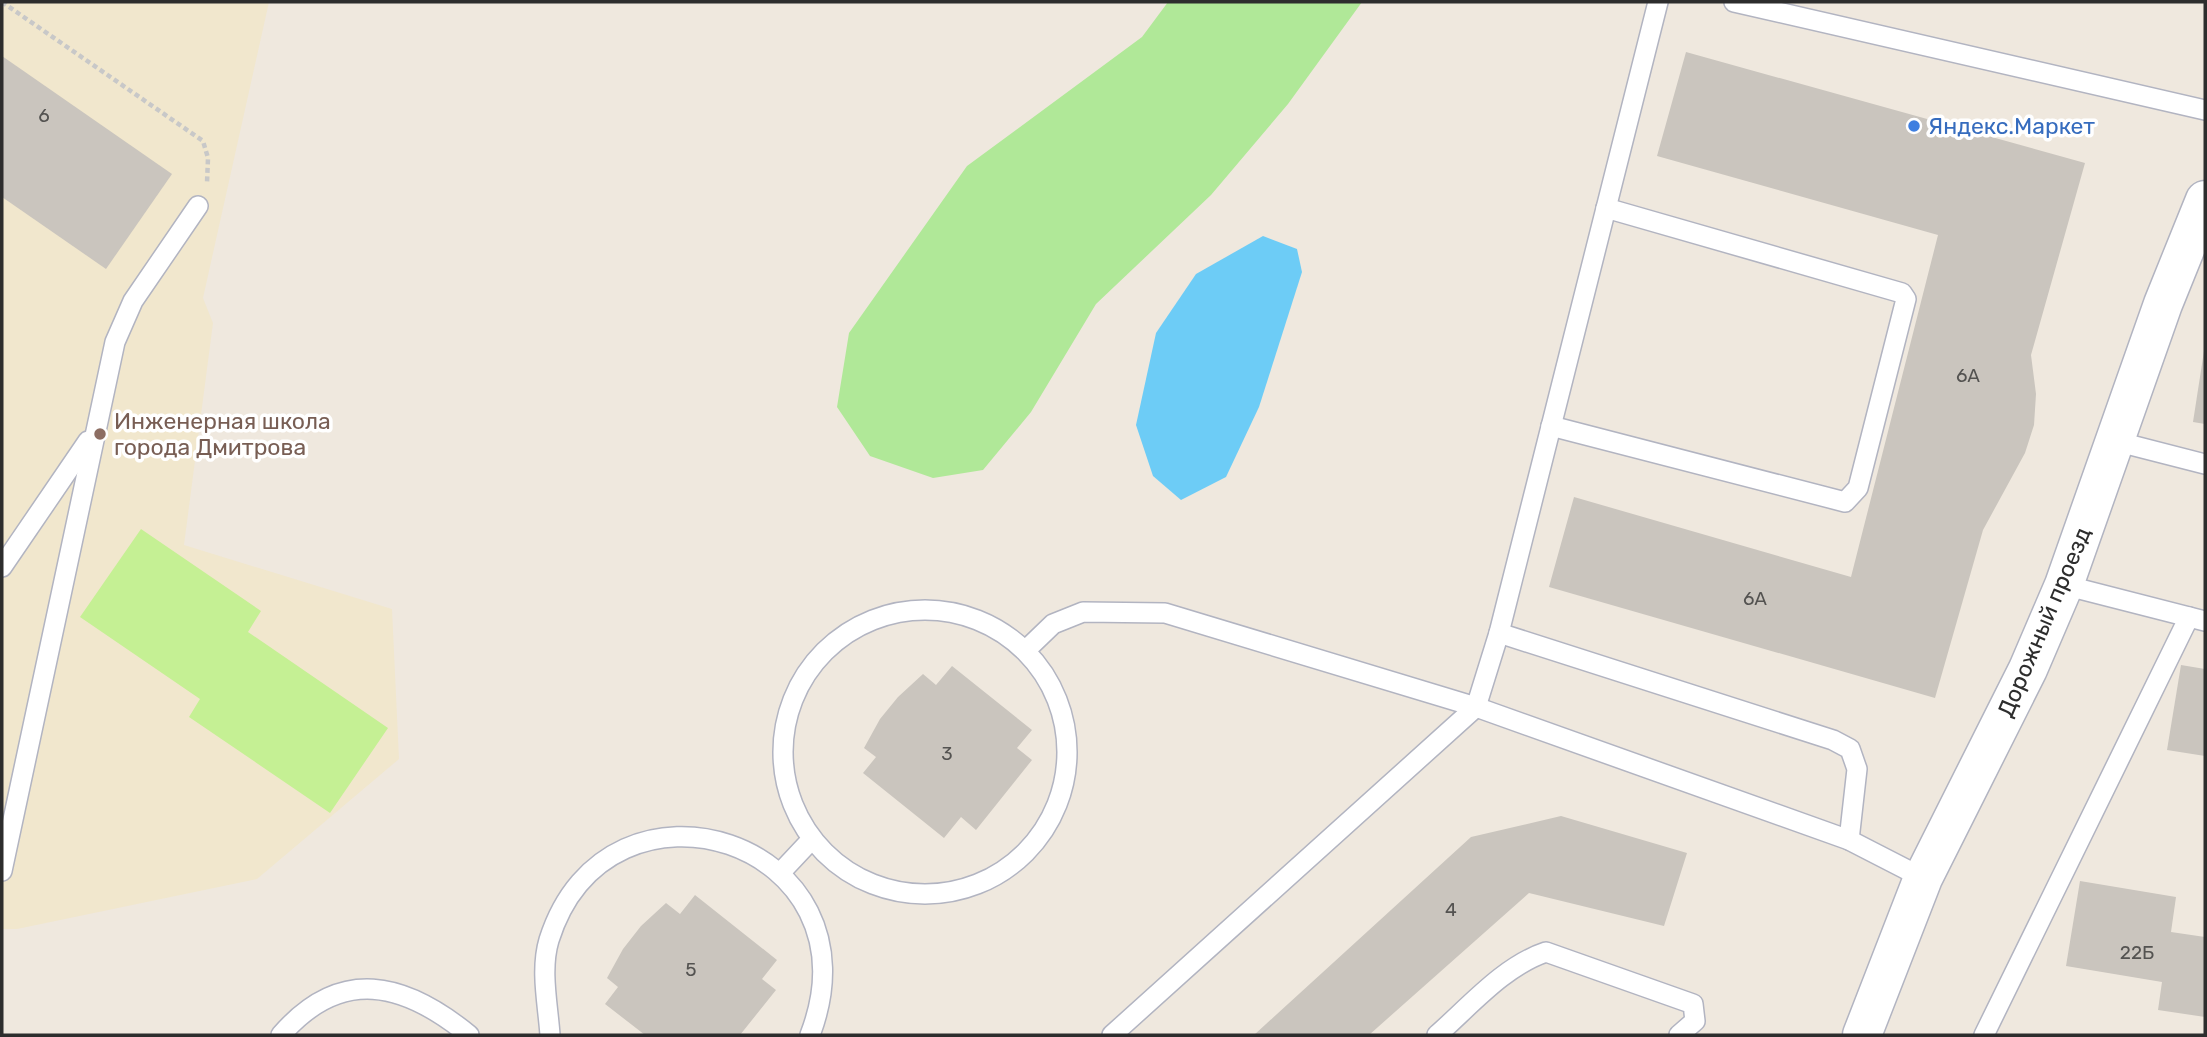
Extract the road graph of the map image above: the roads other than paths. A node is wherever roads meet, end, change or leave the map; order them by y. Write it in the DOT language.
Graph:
graph roads {
  1 [pos="1658,2"];
  2 [pos="1734,2"];
  3 [pos="2205,110"];
  4 [pos="2205,200"];
  5 [pos="198,206"];
  6 [pos="1606,208"];
  7 [pos="1551,426"];
  8 [pos="94,433"];
  9 [pos="2115,440"];
  10 [pos="2205,464"];
  11 [pos="2,567"];
  12 [pos="2064,585"];
  13 [pos="2197,619"];
  14 [pos="1499,634"];
  15 [pos="1026,650"];
  16 [pos="1476,707"];
  17 [pos="812,839"];
  18 [pos="1849,840"];
  19 [pos="2,871"];
  20 [pos="780,872"];
  21 [pos="1923,878"];
  22 [pos="281,1035"];
  23 [pos="469,1035"];
  24 [pos="550,1035"];
  25 [pos="810,1035"];
  26 [pos="1112,1035"];
  27 [pos="1437,1035"];
  28 [pos="1679,1035"];
  29 [pos="1862,1035"];
  30 [pos="1966,1035"];
  31 [pos="1984,1035"];
  32 [pos="1995,1035"];
  1 -- 6 [label="lane"];
  2 -- 3 [label="lane"];
  4 -- 9 [label="street, Дорожный проезд"];
  5 -- 8 [label="lane"];
  6 -- 7 [label="lane"];
  6 -- 7 [label="lane"];
  7 -- 14 [label="lane"];
  8 -- 11 [label="lane"];
  8 -- 19 [label="lane"];
  9 -- 10 [label="lane"];
  9 -- 12 [label="street, Дорожный проезд"];
  12 -- 13 [label="lane"];
  12 -- 21 [label="street, Дорожный проезд"];
  13 -- 31 [label="lane"];
  14 -- 16 [label="lane"];
  14 -- 18 [label="lane"];
  15 -- 16 [label="lane"];
  15 -- 17 [label="lane"];
  15 -- 17 [label="lane"];
  16 -- 18 [label="lane"];
  16 -- 26 [label="lane"];
  17 -- 20 [label="lane"];
  18 -- 21 [label="lane"];
  20 -- 24 [label="lane"];
  20 -- 25 [label="lane"];
  21 -- 29 [label="street, Дорожный проезд"];
  22 -- 23 [label="lane"];
  27 -- 28 [label="lane"];
  30 -- 31 [label="lane"];
  31 -- 32 [label="lane"];
}
